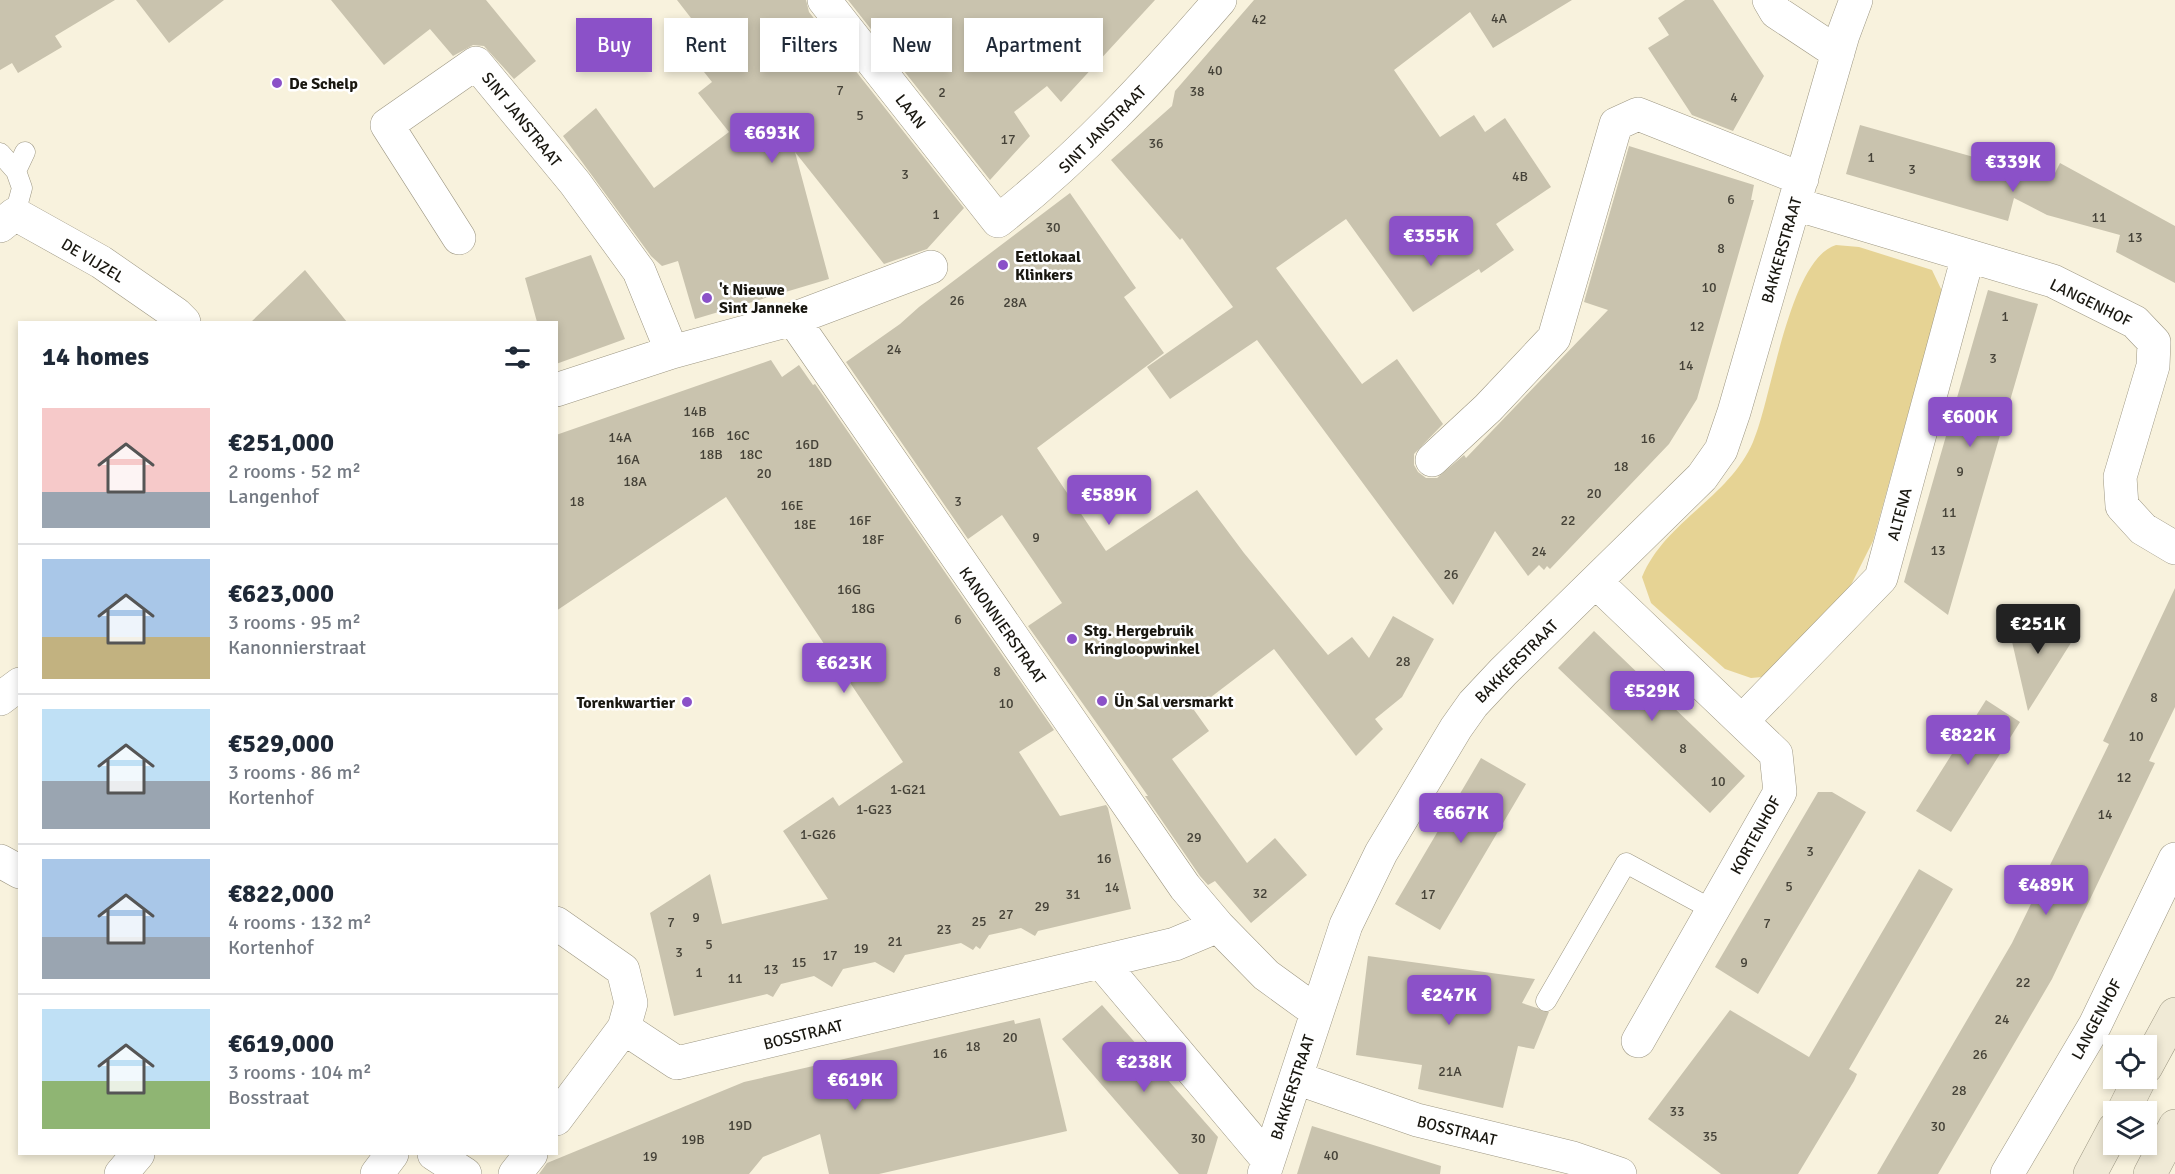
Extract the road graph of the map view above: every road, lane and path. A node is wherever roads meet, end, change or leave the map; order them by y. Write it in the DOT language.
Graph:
graph roads {
  1 [pos="824,0"];
  2 [pos="1220,0"];
  3 [pos="1769,0"];
  4 [pos="1856,0"];
  5 [pos="1838,53"];
  6 [pos="25,152"];
  7 [pos="0,153"];
  8 [pos="16,171"];
  9 [pos="1798,192"];
  10 [pos="8,220"];
  11 [pos="998,221"];
  12 [pos="459,238"];
  13 [pos="1968,256"];
  14 [pos="931,267"];
  15 [pos="793,319"];
  16 [pos="183,321"];
  17 [pos="2164,341"];
  18 [pos="672,352"];
  19 [pos="558,389"];
  20 [pos="1432,460"];
  21 [pos="2175,548"];
  22 [pos="1596,582"];
  23 [pos="18,686"];
  24 [pos="0,699"];
  25 [pos="1742,721"];
  26 [pos="2175,859"];
  27 [pos="0,861"];
  28 [pos="18,871"];
  29 [pos="1713,910"];
  30 [pos="558,924"];
  31 [pos="1218,926"];
  32 [pos="1101,962"];
  33 [pos="1546,1001"];
  34 [pos="1317,1012"];
  35 [pos="2175,1014"];
  36 [pos="624,1028"];
  37 [pos="1638,1041"];
  38 [pos="2157,1047"];
  39 [pos="1296,1078"];
  40 [pos="558,1116"];
  41 [pos="2175,1126"];
  42 [pos="2103,1150"];
  43 [pos="137,1155"];
  44 [pos="391,1155"];
  45 [pos="436,1155"];
  46 [pos="530,1155"];
  47 [pos="1266,1167"];
  48 [pos="121,1174"];
  49 [pos="377,1174"];
  50 [pos="465,1174"];
  51 [pos="515,1174"];
  52 [pos="1620,1174"];
  53 [pos="2007,1174"];
  54 [pos="2090,1174"];
  55 [pos="2150,1174"];
  1 -- 11 [label="street, LAAN"];
  2 -- 11 [label="street, SINT JANSTRAAT"];
  3 -- 5 [label="street"];
  4 -- 5 [label="street, BAKKERSTRAAT"];
  5 -- 9 [label="street, BAKKERSTRAAT"];
  6 -- 8 [label="lane"];
  7 -- 8 [label="lane"];
  8 -- 10 [label="lane"];
  9 -- 13 [label="street, LANGENHOF"];
  9 -- 20 [label="street, BAKKERSTRAAT"];
  9 -- 22 [label="street, BAKKERSTRAAT"];
  10 -- 16 [label="street, DE VIJZEL"];
  12 -- 18 [label="street, SINT JANSTRAAT"];
  13 -- 17 [label="street, LANGENHOF"];
  13 -- 25 [label="street, ALTENA"];
  14 -- 15 [label="street"];
  15 -- 18 [label="street"];
  15 -- 31 [label="street, KANONNIERSTRAAT"];
  17 -- 21 [label="street, LANGENHOF"];
  18 -- 19 [label="street"];
  22 -- 25 [label="street, KORTENHOF"];
  22 -- 34 [label="street, BAKKERSTRAAT"];
  23 -- 24 [label="street"];
  25 -- 29 [label="street, KORTENHOF"];
  26 -- 53 [label="street, LANGENHOF"];
  27 -- 28 [label="street"];
  29 -- 33 [label="lane"];
  29 -- 37 [label="street, KORTENHOF"];
  30 -- 36 [label="street"];
  31 -- 32 [label="street, BOSSTRAAT"];
  31 -- 34 [label="street"];
  32 -- 36 [label="street, BOSSTRAAT"];
  32 -- 47 [label="street"];
  34 -- 39 [label="street, BAKKERSTRAAT"];
  35 -- 38 [label="street"];
  36 -- 40 [label="street"];
  39 -- 47 [label="street, BAKKERSTRAAT"];
  39 -- 52 [label="street, BOSSTRAAT"];
  41 -- 55 [label="street"];
  42 -- 54 [label="street"];
  43 -- 48 [label="street"];
  44 -- 49 [label="street"];
  45 -- 50 [label="street"];
  46 -- 51 [label="street"];
}
